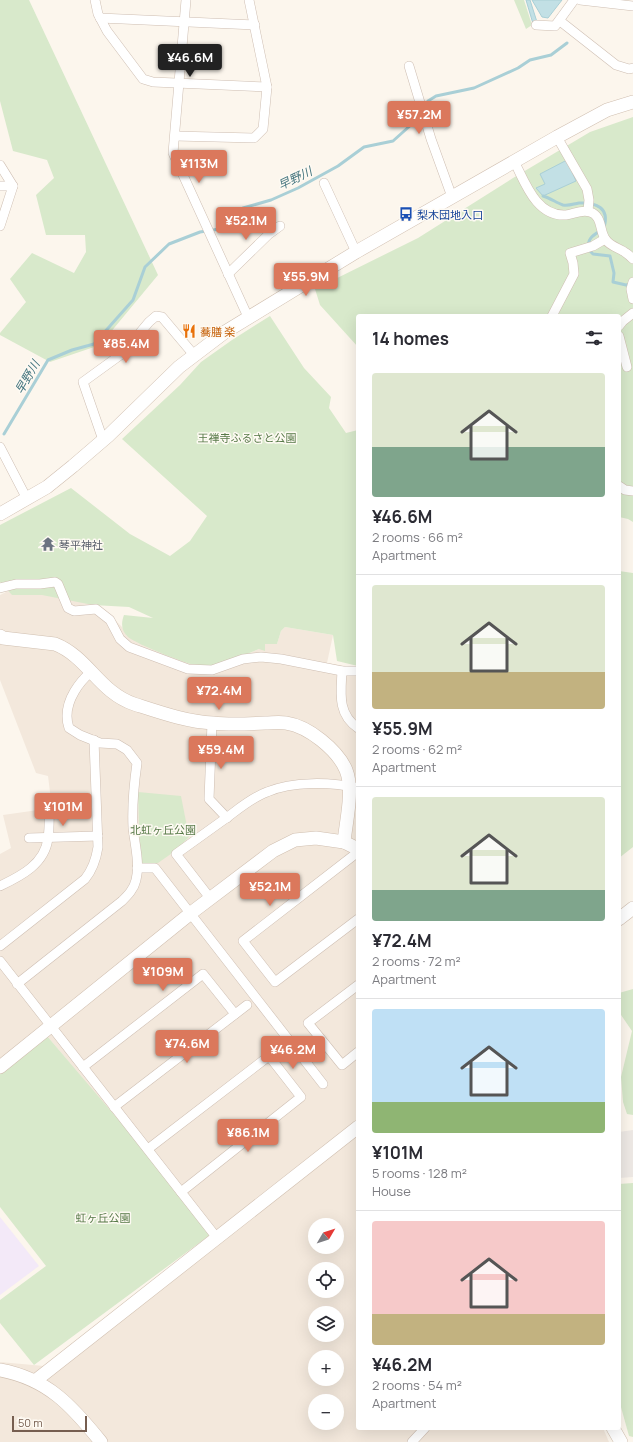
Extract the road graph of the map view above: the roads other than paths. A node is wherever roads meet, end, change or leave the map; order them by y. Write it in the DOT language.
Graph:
graph roads {
  1 [pos="95,0"];
  2 [pos="186,0"];
  3 [pos="249,0"];
  4 [pos="574,0"];
  5 [pos="580,0"];
  6 [pos="633,6"];
  7 [pos="100,18"];
  8 [pos="560,21"];
  9 [pos="184,22"];
  10 [pos="255,25"];
  11 [pos="536,25"];
  12 [pos="409,66"];
  13 [pos="633,68"];
  14 [pos="179,82"];
  15 [pos="267,87"];
  16 [pos="633,102"];
  17 [pos="175,136"];
  18 [pos="558,137"];
  19 [pos="514,161"];
  20 [pos="0,165"];
  21 [pos="324,183"];
  22 [pos="0,186"];
  23 [pos="13,186"];
  24 [pos="452,197"];
  25 [pos="588,206"];
  26 [pos="0,226"];
  27 [pos="280,226"];
  28 [pos="603,233"];
  29 [pos="356,252"];
  30 [pos="633,259"];
  31 [pos="228,274"];
  32 [pos="632,286"];
  33 [pos="633,299"];
  34 [pos="633,313"];
  35 [pos="553,314"];
  36 [pos="248,317"];
  37 [pos="621,324"];
  38 [pos="621,345"];
  39 [pos="194,355"];
  40 [pos="626,368"];
  41 [pos="103,440"];
  42 [pos="0,447"];
  43 [pos="621,487"];
  44 [pos="633,491"];
  45 [pos="27,499"];
  46 [pos="0,514"];
  47 [pos="0,588"];
  48 [pos="0,636"];
  49 [pos="342,670"];
  50 [pos="356,671"];
  51 [pos="91,672"];
  52 [pos="212,723"];
  53 [pos="356,726"];
  54 [pos="94,740"];
  55 [pos="353,787"];
  56 [pos="49,800"];
  57 [pos="227,818"];
  58 [pos="98,836"];
  59 [pos="29,838"];
  60 [pos="48,838"];
  61 [pos="344,842"];
  62 [pos="356,850"];
  63 [pos="356,853"];
  64 [pos="138,868"];
  65 [pos="0,886"];
  66 [pos="210,898"];
  67 [pos="633,908"];
  68 [pos="191,913"];
  69 [pos="621,917"];
  70 [pos="356,921"];
  71 [pos="0,946"];
  72 [pos="0,961"];
  73 [pos="17,984"];
  74 [pos="356,987"];
  75 [pos="247,1005"];
  76 [pos="235,1014"];
  77 [pos="50,1025"];
  78 [pos="356,1054"];
  79 [pos="83,1066"];
  80 [pos="0,1067"];
  81 [pos="323,1084"];
  82 [pos="114,1106"];
  83 [pos="356,1129"];
  84 [pos="148,1149"];
  85 [pos="182,1192"];
  86 [pos="218,1238"];
  87 [pos="0,1370"];
  88 [pos="35,1381"];
  89 [pos="423,1430"];
  90 [pos="614,1430"];
  91 [pos="101,1442"];
  92 [pos="412,1442"];
  93 [pos="621,1442"];
  1 -- 7 [label="street"];
  2 -- 9 [label="street"];
  3 -- 10 [label="street"];
  4 -- 8 [label="street"];
  5 -- 6 [label="street"];
  7 -- 9 [label="street"];
  7 -- 14 [label="street"];
  8 -- 11 [label="street"];
  8 -- 13 [label="street"];
  9 -- 10 [label="street"];
  9 -- 14 [label="street"];
  10 -- 15 [label="street"];
  12 -- 24 [label="street"];
  14 -- 15 [label="street"];
  14 -- 17 [label="street"];
  15 -- 17 [label="street"];
  16 -- 18 [label="street"];
  17 -- 31 [label="street"];
  18 -- 19 [label="street"];
  18 -- 25 [label="street"];
  19 -- 24 [label="street"];
  19 -- 25 [label="street"];
  20 -- 23 [label="street"];
  21 -- 29 [label="street"];
  22 -- 23 [label="street"];
  23 -- 26 [label="street"];
  24 -- 29 [label="street"];
  25 -- 28 [label="street"];
  27 -- 31 [label="street"];
  28 -- 30 [label="street"];
  28 -- 35 [label="street"];
  29 -- 36 [label="street"];
  31 -- 36 [label="street"];
  32 -- 33 [label="street"];
  34 -- 37 [label="street"];
  36 -- 39 [label="street"];
  38 -- 40 [label="street"];
  39 -- 41 [label="street"];
  39 -- 41 [label="street"];
  41 -- 45 [label="street"];
  42 -- 45 [label="street"];
  43 -- 44 [label="street"];
  45 -- 46 [label="street"];
  47 -- 49 [label="street"];
  48 -- 51 [label="street"];
  49 -- 50 [label="street"];
  49 -- 53 [label="street"];
  51 -- 52 [label="street"];
  51 -- 54 [label="street"];
  52 -- 55 [label="street"];
  52 -- 57 [label="street"];
  54 -- 58 [label="street"];
  54 -- 64 [label="street"];
  55 -- 57 [label="street"];
  55 -- 61 [label="street"];
  56 -- 60 [label="street"];
  57 -- 66 [label="street"];
  58 -- 60 [label="street"];
  58 -- 71 [label="street"];
  59 -- 60 [label="street"];
  60 -- 65 [label="street"];
  61 -- 62 [label="street"];
  61 -- 66 [label="street"];
  63 -- 70 [label="street"];
  64 -- 68 [label="street"];
  64 -- 73 [label="street"];
  66 -- 68 [label="street"];
  67 -- 69 [label="street"];
  68 -- 77 [label="street"];
  68 -- 81 [label="street"];
  72 -- 73 [label="street"];
  73 -- 77 [label="street"];
  74 -- 78 [label="street"];
  75 -- 76 [label="street"];
  76 -- 79 [label="street"];
  76 -- 82 [label="street"];
  77 -- 79 [label="street"];
  77 -- 80 [label="street"];
  79 -- 82 [label="street"];
  82 -- 84 [label="street"];
  83 -- 86 [label="street"];
  84 -- 85 [label="street"];
  84 -- 85 [label="street"];
  85 -- 86 [label="street"];
  86 -- 88 [label="street"];
  87 -- 88 [label="street"];
  88 -- 91 [label="street"];
  89 -- 92 [label="street"];
  90 -- 93 [label="street"];
}
